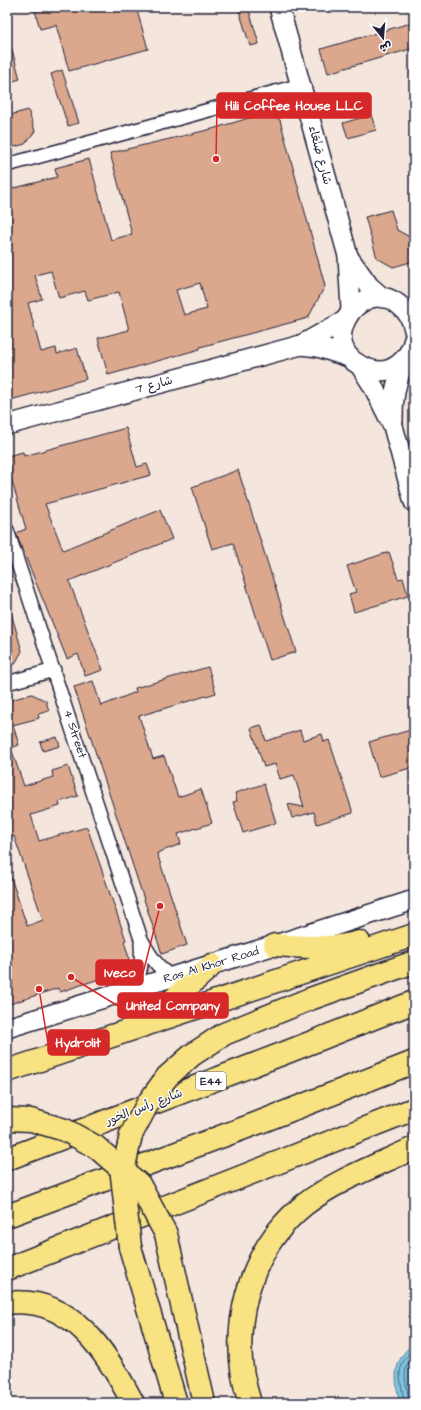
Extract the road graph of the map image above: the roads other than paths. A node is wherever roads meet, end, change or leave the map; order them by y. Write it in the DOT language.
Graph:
graph roads {
  1 [pos="279,7"];
  2 [pos="301,84"];
  3 [pos="7,165"];
  4 [pos="348,256"];
  5 [pos="398,303"];
  6 [pos="348,316"];
  7 [pos="414,330"];
  8 [pos="301,345"];
  9 [pos="411,348"];
  10 [pos="355,362"];
  11 [pos="7,425"];
  12 [pos="393,426"];
  13 [pos="414,502"];
  14 [pos="7,530"];
  15 [pos="54,670"];
  16 [pos="7,683"];
  17 [pos="414,900"];
  18 [pos="414,925"];
  19 [pos="414,935"];
  20 [pos="141,939"];
  21 [pos="275,945"];
  22 [pos="414,962"];
  23 [pos="212,965"];
  24 [pos="172,977"];
  25 [pos="133,988"];
  26 [pos="414,1002"];
  27 [pos="7,1028"];
  28 [pos="100,1041"];
  29 [pos="414,1062"];
  30 [pos="7,1071"];
  31 [pos="414,1109"];
  32 [pos="7,1119"];
  33 [pos="414,1148"];
  34 [pos="7,1158"];
  35 [pos="7,1216"];
  36 [pos="7,1269"];
  37 [pos="7,1304"];
  38 [pos="133,1403"];
  39 [pos="176,1403"];
  40 [pos="204,1403"];
  41 [pos="250,1403"];
  1 -- 2 [label="street, شارع صَنْعَاء"];
  2 -- 3 [label="street"];
  2 -- 4 [label="street, شارع صَنْعَاء"];
  4 -- 5 [label="street, شارع صَنْعَاء"];
  4 -- 6 [label="street, شارع صَنْعَاء"];
  5 -- 6 [label="street, شارع 7"];
  5 -- 7 [label="street, شارع صَنْعَاء"];
  6 -- 8 [label="street, شارع 7"];
  6 -- 10 [label="street, شارع صَنْعَاء"];
  8 -- 10 [label="street, شارع 7"];
  8 -- 11 [label="street, شارع 7"];
  9 -- 10 [label="street, شارع 7"];
  9 -- 12 [label="street"];
  10 -- 12 [label="street"];
  12 -- 13 [label="street"];
  14 -- 15 [label="street, 4 Street"];
  15 -- 16 [label="street"];
  15 -- 20 [label="street, 4 Street"];
  17 -- 21 [label="street, Ras Al Khor Road"];
  18 -- 21 [label="highway"];
  19 -- 28 [label="highway"];
  20 -- 24 [label="street, 4 Street"];
  20 -- 25 [label="street, 4 Street"];
  21 -- 23 [label="street, Ras Al Khor Road"];
  22 -- 39 [label="highway, bridge"];
  23 -- 24 [label="street, Ras Al Khor Road"];
  23 -- 28 [label="highway"];
  24 -- 25 [label="street, Ras Al Khor Road"];
  25 -- 27 [label="street, Ras Al Khor Road"];
  26 -- 34 [label="highway, شارع رأس الخور / E44"];
  28 -- 30 [label="highway"];
  29 -- 35 [label="highway"];
  31 -- 36 [label="highway"];
  32 -- 40 [label="highway, bridge"];
  33 -- 41 [label="highway"];
  37 -- 38 [label="highway"];
}
